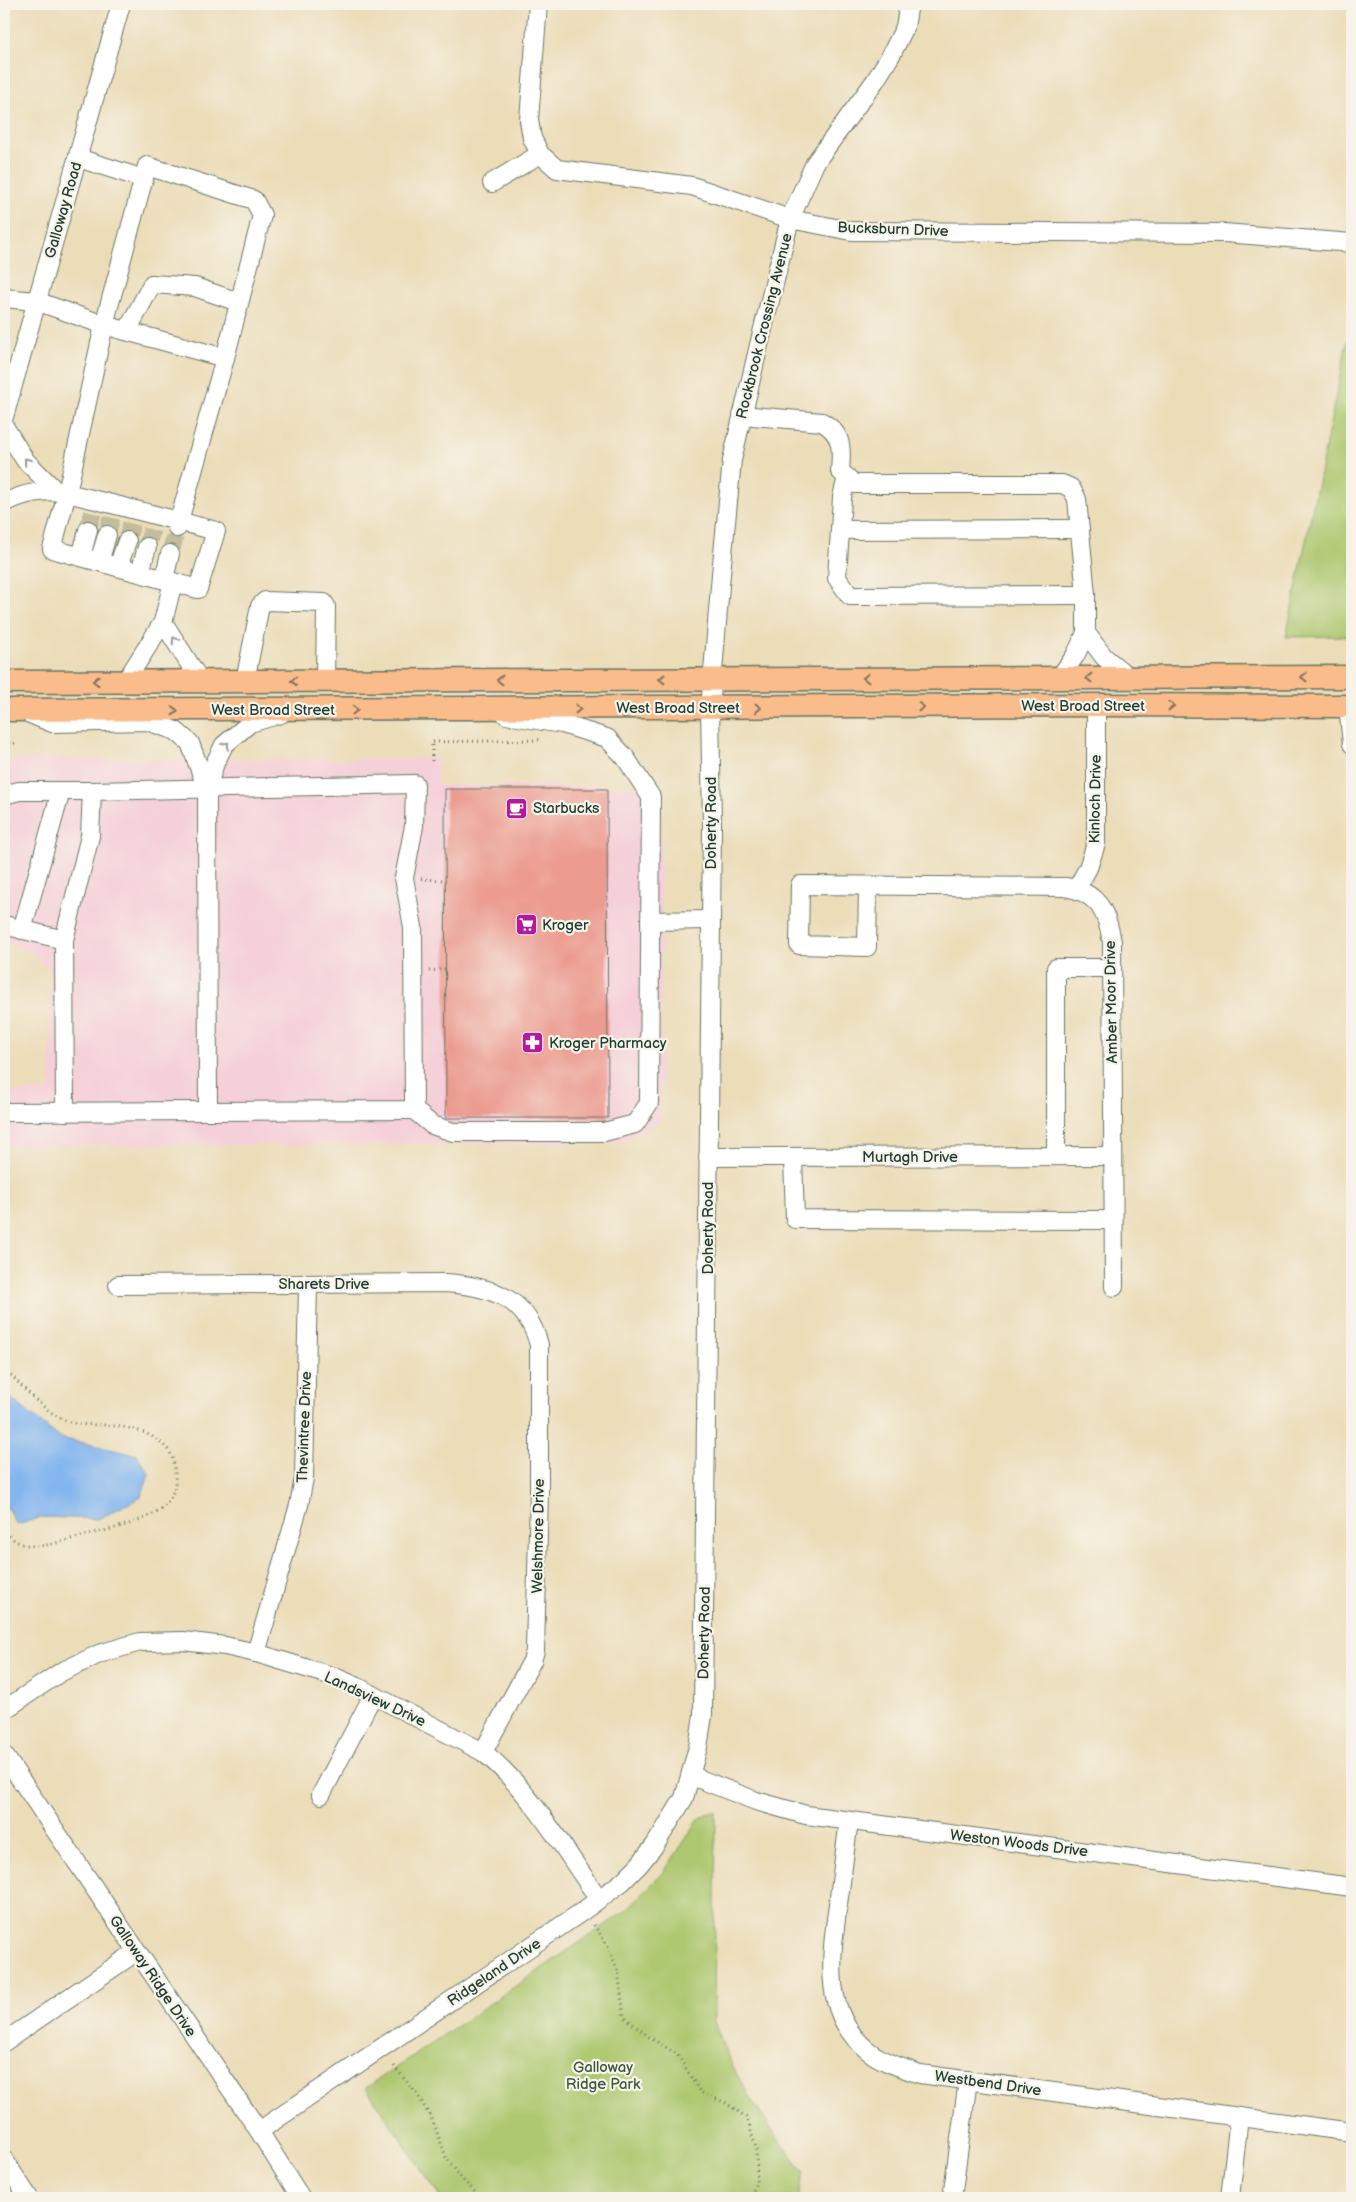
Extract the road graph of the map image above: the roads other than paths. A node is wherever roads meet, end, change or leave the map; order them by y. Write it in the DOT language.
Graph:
graph roads {
  1 [pos="121,4"];
  2 [pos="538,4"];
  3 [pos="909,4"];
  4 [pos="540,154"];
  5 [pos="78,158"];
  6 [pos="144,179"];
  7 [pos="492,183"];
  8 [pos="790,219"];
  9 [pos="1352,242"];
  10 [pos="4,298"];
  11 [pos="36,301"];
  12 [pos="238,302"];
  13 [pos="104,325"];
  14 [pos="127,331"];
  15 [pos="225,358"];
  16 [pos="742,415"];
  17 [pos="4,416"];
  18 [pos="4,426"];
  19 [pos="847,477"];
  20 [pos="62,492"];
  21 [pos="4,503"];
  22 [pos="178,524"];
  23 [pos="1080,529"];
  24 [pos="88,530"];
  25 [pos="840,530"];
  26 [pos="107,535"];
  27 [pos="126,541"];
  28 [pos="147,547"];
  29 [pos="170,554"];
  30 [pos="81,557"];
  31 [pos="99,562"];
  32 [pos="118,567"];
  33 [pos="140,573"];
  34 [pos="168,580"];
  35 [pos="1086,595"];
  36 [pos="163,622"];
  37 [pos="1086,633"];
  38 [pos="1352,677"];
  39 [pos="1059,678"];
  40 [pos="1130,678"];
  41 [pos="711,679"];
  42 [pos="245,681"];
  43 [pos="325,681"];
  44 [pos="4,682"];
  45 [pos="125,682"];
  46 [pos="201,682"];
  47 [pos="1096,705"];
  48 [pos="1350,706"];
  49 [pos="710,708"];
  50 [pos="467,709"];
  51 [pos="12,710"];
  52 [pos="294,710"];
  53 [pos="1352,744"];
  54 [pos="207,789"];
  55 [pos="61,791"];
  56 [pos="92,791"];
  57 [pos="4,795"];
  58 [pos="868,886"];
  59 [pos="1077,888"];
  60 [pos="711,920"];
  61 [pos="650,921"];
  62 [pos="4,925"];
  63 [pos="22,930"];
  64 [pos="64,940"];
  65 [pos="1112,968"];
  66 [pos="414,1110"];
  67 [pos="4,1112"];
  68 [pos="65,1112"];
  69 [pos="208,1112"];
  70 [pos="1056,1156"];
  71 [pos="1112,1156"];
  72 [pos="708,1157"];
  73 [pos="793,1157"];
  74 [pos="1112,1220"];
  75 [pos="118,1285"];
  76 [pos="308,1285"];
  77 [pos="1114,1288"];
  78 [pos="522,1311"];
  79 [pos="256,1653"];
  80 [pos="373,1695"];
  81 [pos="4,1710"];
  82 [pos="483,1752"];
  83 [pos="4,1755"];
  84 [pos="692,1776"];
  85 [pos="321,1795"];
  86 [pos="849,1821"];
  87 [pos="1352,1887"];
  88 [pos="598,1899"];
  89 [pos="136,1952"];
  90 [pos="4,2042"];
  91 [pos="968,2080"];
  92 [pos="1239,2117"];
  93 [pos="258,2131"];
  94 [pos="1352,2132"];
  95 [pos="4,2160"];
  96 [pos="29,2198"];
  97 [pos="301,2198"];
  98 [pos="952,2198"];
  99 [pos="1230,2198"];
  1 -- 5 [label="street, Galloway Road"];
  2 -- 4 [label="street, Bucksburn Drive"];
  3 -- 8 [label="street, Rockbrook Crossing Avenue"];
  4 -- 7 [label="street"];
  4 -- 8 [label="street, Bucksburn Drive"];
  5 -- 6 [label="street"];
  5 -- 11 [label="street, Galloway Road"];
  6 -- 12 [label="street"];
  6 -- 13 [label="street"];
  8 -- 9 [label="street, Bucksburn Drive"];
  8 -- 16 [label="street, Rockbrook Crossing Avenue"];
  10 -- 11 [label="street"];
  11 -- 13 [label="street"];
  11 -- 17 [label="street, Galloway Road"];
  12 -- 14 [label="street"];
  12 -- 15 [label="street"];
  13 -- 14 [label="street"];
  13 -- 20 [label="street"];
  14 -- 15 [label="street"];
  15 -- 22 [label="street"];
  16 -- 19 [label="street"];
  16 -- 41 [label="street, Rockbrook Crossing Avenue"];
  20 -- 18 [label="street, one-way"];
  19 -- 23 [label="street"];
  19 -- 25 [label="street"];
  20 -- 21 [label="street"];
  20 -- 22 [label="street"];
  20 -- 30 [label="street"];
  22 -- 34 [label="street"];
  23 -- 25 [label="street"];
  23 -- 35 [label="street"];
  24 -- 30 [label="street"];
  25 -- 35 [label="street"];
  26 -- 31 [label="street"];
  27 -- 32 [label="street"];
  28 -- 33 [label="street"];
  29 -- 34 [label="street"];
  30 -- 31 [label="street"];
  31 -- 32 [label="street"];
  32 -- 33 [label="street"];
  33 -- 34 [label="street"];
  34 -- 36 [label="street"];
  35 -- 37 [label="street"];
  36 -- 45 [label="street"];
  46 -- 36 [label="street, one-way"];
  37 -- 39 [label="street"];
  37 -- 40 [label="street"];
  38 -- 40 [label="main road, West Broad Street, one-way"];
  40 -- 39 [label="main road, West Broad Street, one-way"];
  39 -- 41 [label="main road, West Broad Street, one-way"];
  41 -- 43 [label="main road, West Broad Street, one-way"];
  41 -- 49 [label="street, Doherty Road"];
  43 -- 42 [label="main road, West Broad Street, one-way"];
  42 -- 43 [label="street"];
  42 -- 46 [label="main road, West Broad Street"];
  45 -- 44 [label="main road, West Broad Street, one-way"];
  45 -- 46 [label="main road, West Broad Street"];
  47 -- 48 [label="main road, West Broad Street, one-way"];
  49 -- 47 [label="main road, West Broad Street, one-way"];
  47 -- 59 [label="street, Kinloch Drive"];
  48 -- 53 [label="street"];
  50 -- 49 [label="main road, West Broad Street, one-way"];
  49 -- 60 [label="street, Doherty Road"];
  52 -- 50 [label="main road, West Broad Street, one-way"];
  50 -- 61 [label="street"];
  51 -- 52 [label="main road, West Broad Street, one-way"];
  51 -- 54 [label="street"];
  54 -- 52 [label="street, one-way"];
  54 -- 56 [label="street"];
  54 -- 66 [label="street"];
  54 -- 69 [label="street"];
  55 -- 56 [label="street"];
  55 -- 57 [label="street"];
  55 -- 63 [label="street"];
  56 -- 64 [label="street"];
  58 -- 58 [label="street"];
  58 -- 59 [label="street"];
  59 -- 65 [label="street, Amber Moor Drive"];
  60 -- 61 [label="street"];
  60 -- 72 [label="street, Doherty Road"];
  61 -- 66 [label="street"];
  62 -- 63 [label="street"];
  63 -- 64 [label="street"];
  64 -- 68 [label="street"];
  65 -- 70 [label="street"];
  65 -- 71 [label="street, Amber Moor Drive"];
  66 -- 69 [label="street"];
  67 -- 68 [label="street"];
  68 -- 69 [label="street"];
  70 -- 71 [label="street, Murtagh Drive"];
  70 -- 73 [label="street, Murtagh Drive"];
  71 -- 74 [label="street, Amber Moor Drive"];
  72 -- 73 [label="street, Murtagh Drive"];
  72 -- 84 [label="street, Doherty Road"];
  73 -- 74 [label="street"];
  74 -- 77 [label="street, Amber Moor Drive"];
  75 -- 76 [label="street, Sharets Drive"];
  76 -- 78 [label="street, Sharets Drive"];
  76 -- 79 [label="street, Thevintree Drive"];
  78 -- 82 [label="street, Welshmore Drive"];
  79 -- 80 [label="street, Landsview Drive"];
  79 -- 81 [label="street, Landsview Drive"];
  80 -- 82 [label="street, Landsview Drive"];
  80 -- 85 [label="street"];
  82 -- 88 [label="street, Landsview Drive"];
  83 -- 89 [label="street, Galloway Ridge Drive"];
  84 -- 86 [label="street, Weston Woods Drive"];
  84 -- 88 [label="street, Ridgeland Drive"];
  86 -- 87 [label="street, Weston Woods Drive"];
  86 -- 91 [label="street, Westbend Drive"];
  88 -- 93 [label="street, Ridgeland Drive"];
  89 -- 90 [label="street"];
  89 -- 93 [label="street, Galloway Ridge Drive"];
  91 -- 92 [label="street, Westbend Drive"];
  91 -- 98 [label="street"];
  92 -- 94 [label="street, Westbend Drive"];
  92 -- 99 [label="street"];
  93 -- 97 [label="street, Galloway Ridge Drive"];
  95 -- 96 [label="street"];
}
